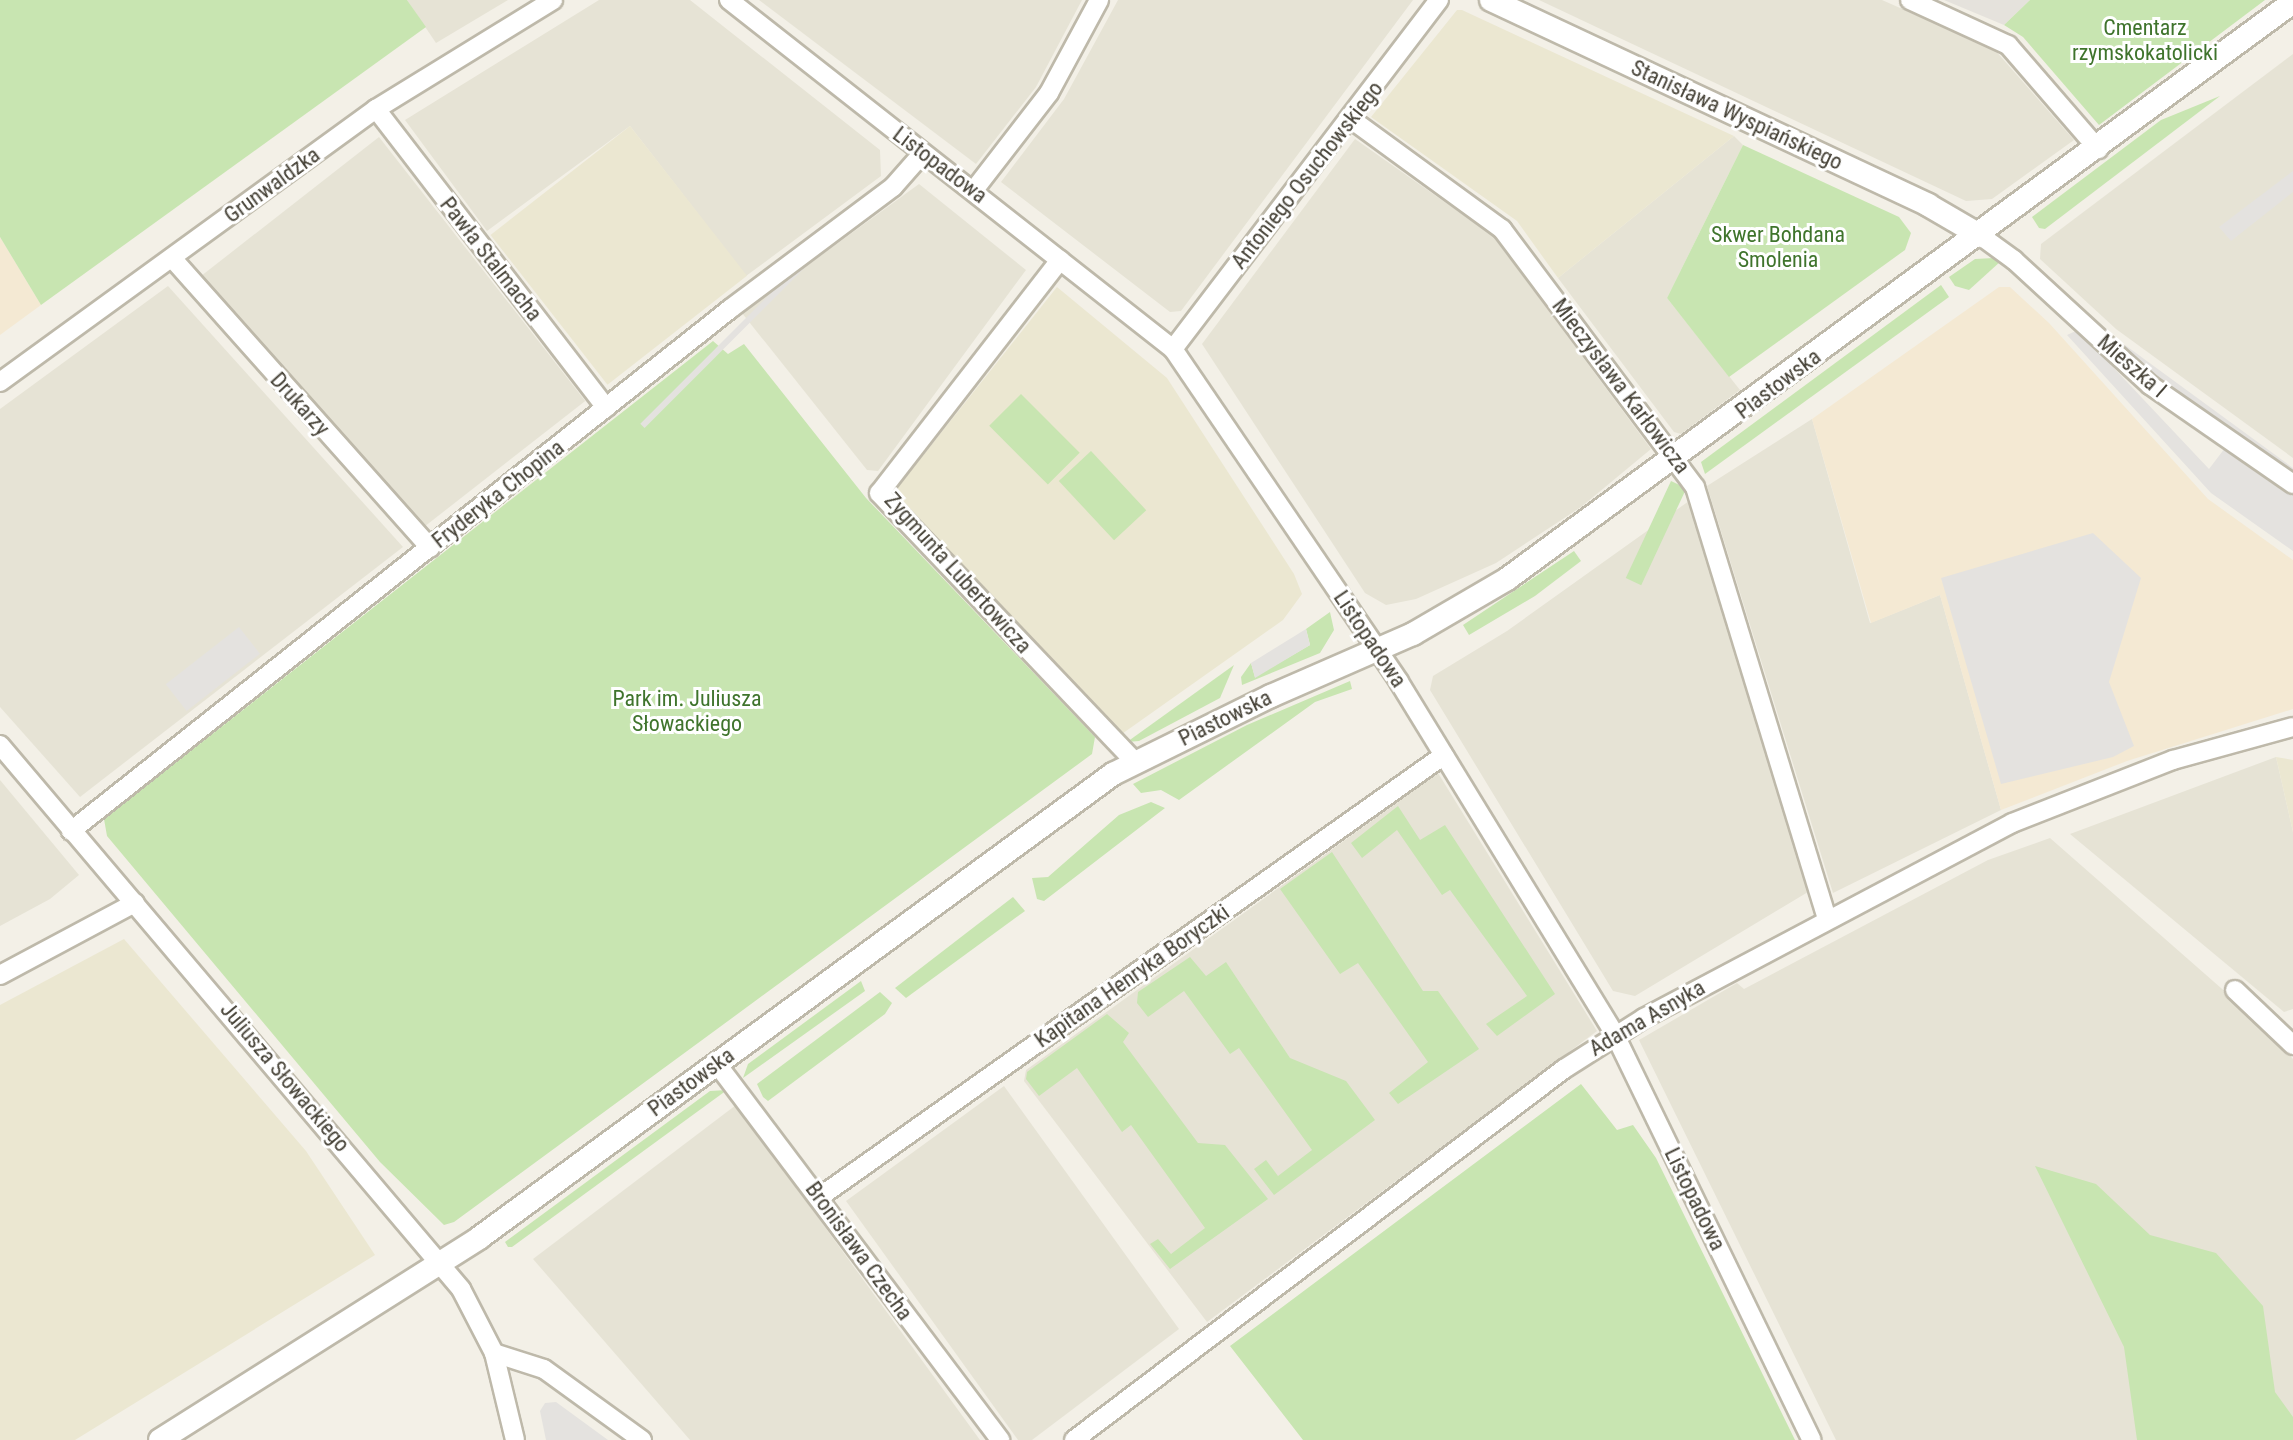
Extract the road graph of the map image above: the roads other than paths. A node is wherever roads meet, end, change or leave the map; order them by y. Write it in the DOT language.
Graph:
graph roads {
  1 [pos="553,0"];
  2 [pos="729,0"];
  3 [pos="1099,0"];
  4 [pos="1439,0"];
  5 [pos="1491,0"];
  6 [pos="1910,0"];
  7 [pos="2293,2"];
  8 [pos="376,109"];
  9 [pos="1351,119"];
  10 [pos="2098,149"];
  11 [pos="922,154"];
  12 [pos="974,190"];
  13 [pos="1981,236"];
  14 [pos="172,258"];
  15 [pos="1060,260"];
  16 [pos="1173,349"];
  17 [pos="0,382"];
  18 [pos="606,408"];
  19 [pos="1678,458"];
  20 [pos="2293,484"];
  21 [pos="430,548"];
  22 [pos="1377,650"];
  23 [pos="2293,727"];
  24 [pos="0,745"];
  25 [pos="1444,755"];
  26 [pos="1135,762"];
  27 [pos="71,831"];
  28 [pos="135,903"];
  29 [pos="1827,918"];
  30 [pos="0,975"];
  31 [pos="2235,990"];
  32 [pos="1615,1035"];
  33 [pos="2293,1045"];
  34 [pos="717,1064"];
  35 [pos="821,1196"];
  36 [pos="441,1263"];
  37 [pos="494,1353"];
  38 [pos="160,1440"];
  39 [pos="515,1440"];
  40 [pos="642,1440"];
  41 [pos="1000,1440"];
  42 [pos="1074,1440"];
  43 [pos="1812,1440"];
  1 -- 8 [label="street, Grunwaldzka"];
  2 -- 11 [label="street, Listopadowa"];
  3 -- 12 [label="street"];
  4 -- 9 [label="street, Antoniego Osuchowskiego"];
  5 -- 13 [label="street, Stanisława Wyspiańskiego"];
  6 -- 10 [label="street"];
  7 -- 10 [label="street, Piastowska"];
  8 -- 14 [label="street, Grunwaldzka"];
  8 -- 18 [label="street, Pawła Stalmacha"];
  9 -- 16 [label="street, Antoniego Osuchowskiego"];
  9 -- 19 [label="street, Mieczysława Karłowicza"];
  10 -- 13 [label="street, Piastowska"];
  11 -- 12 [label="street, Listopadowa"];
  11 -- 18 [label="street, Fryderyka Chopina"];
  12 -- 15 [label="street, Listopadowa"];
  13 -- 19 [label="street, Piastowska"];
  13 -- 20 [label="street, Mieszka I"];
  14 -- 17 [label="street, Grunwaldzka"];
  14 -- 21 [label="street, Drukarzy"];
  15 -- 16 [label="street, Listopadowa"];
  15 -- 26 [label="street, Zygmunta Lubertowicza"];
  16 -- 22 [label="street, Listopadowa"];
  18 -- 21 [label="street, Fryderyka Chopina"];
  19 -- 22 [label="street, Piastowska"];
  19 -- 29 [label="street, Mieczysława Karłowicza"];
  21 -- 27 [label="street, Fryderyka Chopina"];
  22 -- 25 [label="street, Listopadowa"];
  22 -- 26 [label="street, Piastowska"];
  23 -- 29 [label="street, Adama Asnyka"];
  24 -- 27 [label="street, Juliusza Słowackiego"];
  25 -- 32 [label="street, Listopadowa"];
  25 -- 35 [label="street, Kapitana Henryka Boryczki"];
  26 -- 34 [label="street, Piastowska"];
  27 -- 28 [label="street, Juliusza Słowackiego"];
  28 -- 30 [label="street"];
  28 -- 36 [label="street, Juliusza Słowackiego"];
  29 -- 32 [label="street, Adama Asnyka"];
  31 -- 33 [label="street"];
  32 -- 42 [label="street, Adama Asnyka"];
  32 -- 43 [label="street, Listopadowa"];
  34 -- 35 [label="street, Bronisława Czecha"];
  34 -- 36 [label="street, Piastowska"];
  35 -- 41 [label="street, Bronisława Czecha"];
  36 -- 37 [label="street, Juliusza Słowackiego"];
  36 -- 38 [label="street, Piastowska"];
  37 -- 39 [label="street, Juliusza Słowackiego"];
  37 -- 40 [label="street"];
}
